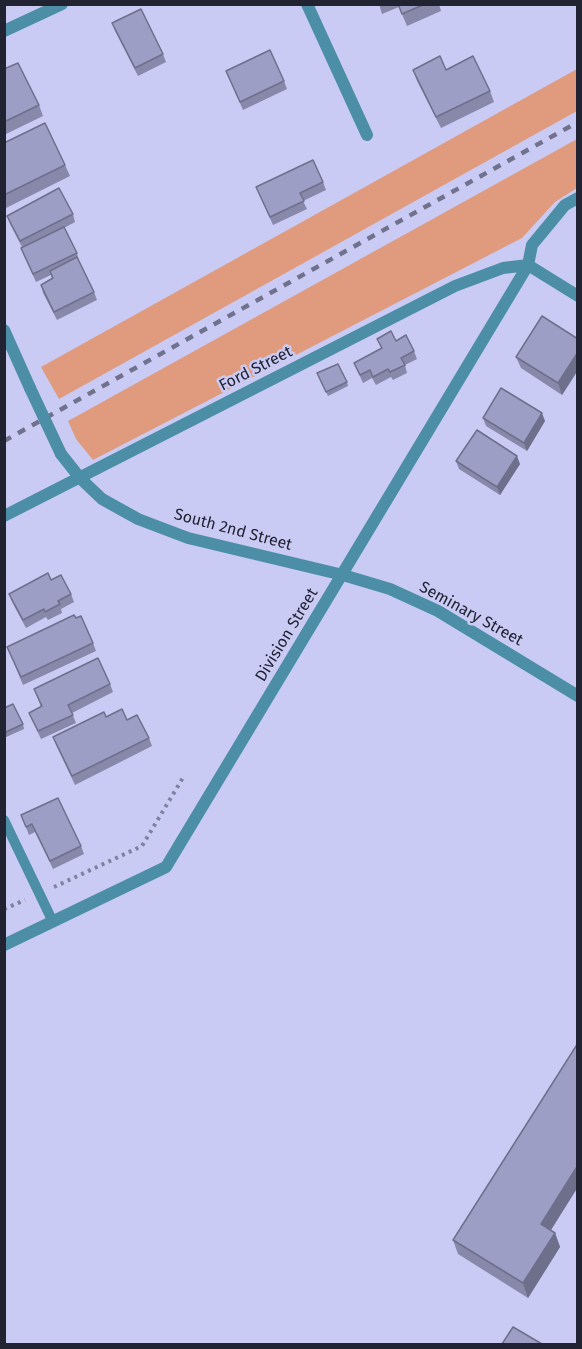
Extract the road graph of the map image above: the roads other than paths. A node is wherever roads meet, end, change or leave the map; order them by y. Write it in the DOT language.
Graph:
graph roads {
  1 [pos="62,4"];
  2 [pos="307,4"];
  3 [pos="4,31"];
  4 [pos="367,135"];
  5 [pos="578,198"];
  6 [pos="528,264"];
  7 [pos="578,296"];
  8 [pos="4,330"];
  9 [pos="80,478"];
  10 [pos="4,516"];
  11 [pos="343,575"];
  12 [pos="578,696"];
  13 [pos="4,820"];
  14 [pos="53,922"];
  15 [pos="4,945"];
  1 -- 3 [label="street"];
  2 -- 4 [label="street"];
  5 -- 6 [label="street, Division Street"];
  6 -- 7 [label="street"];
  6 -- 9 [label="street, Ford Street"];
  6 -- 11 [label="street, Division Street"];
  8 -- 9 [label="street, South 2nd Street, bridge"];
  9 -- 10 [label="street, Ford Street"];
  9 -- 11 [label="street, South 2nd Street"];
  11 -- 12 [label="street, Seminary Street"];
  11 -- 14 [label="street, Division Street"];
  13 -- 14 [label="lane"];
  14 -- 15 [label="street, Division Street"];
}
